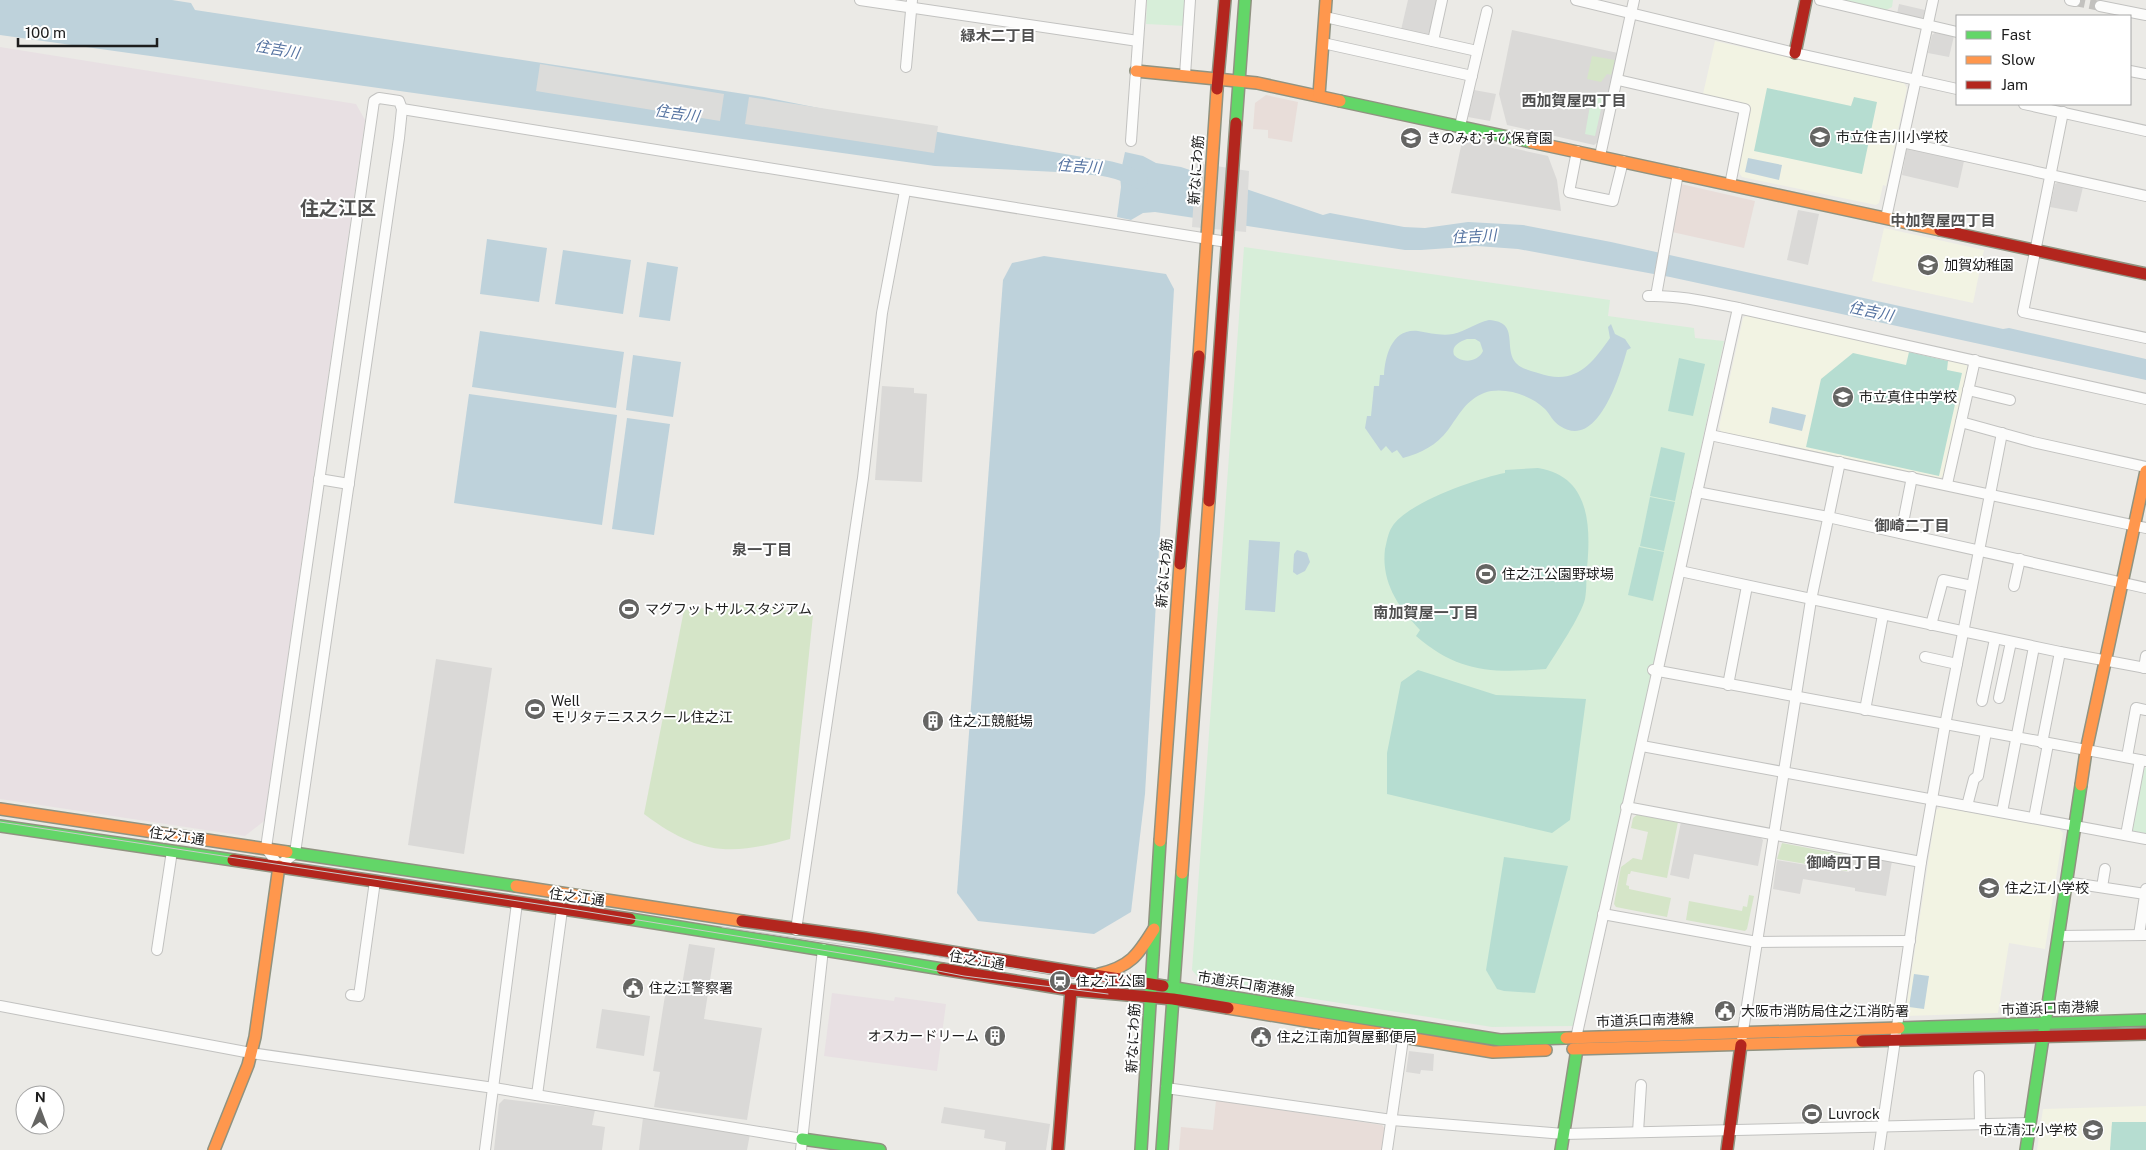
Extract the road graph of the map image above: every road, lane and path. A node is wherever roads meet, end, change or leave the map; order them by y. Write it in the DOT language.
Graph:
graph roads {
  1 [pos="860,0"];
  2 [pos="1141,0"];
  3 [pos="1190,0"];
  4 [pos="1225,0"];
  5 [pos="1244,0"];
  6 [pos="1326,0"];
  7 [pos="1442,0"];
  8 [pos="1576,0"];
  9 [pos="1634,0"];
  10 [pos="1806,0"];
  11 [pos="1820,0"];
  12 [pos="1933,0"];
  13 [pos="912,4"];
  14 [pos="2100,6"];
  15 [pos="1487,12"];
  16 [pos="1632,13"];
  17 [pos="2146,15"];
  18 [pos="1325,17"];
  19 [pos="1928,26"];
  20 [pos="1956,32"];
  21 [pos="1138,41"];
  22 [pos="1433,41"];
  23 [pos="1323,43"];
  24 [pos="1477,51"];
  25 [pos="1795,53"];
  26 [pos="906,67"];
  27 [pos="2131,70"];
  28 [pos="1136,71"];
  29 [pos="2146,74"];
  30 [pos="1185,75"];
  31 [pos="1472,76"];
  32 [pos="1219,78"];
  33 [pos="1238,80"];
  34 [pos="1618,80"];
  35 [pos="1916,80"];
  36 [pos="1956,89"];
  37 [pos="1319,95"];
  38 [pos="2029,105"];
  39 [pos="402,109"];
  40 [pos="2063,112"];
  41 [pos="1460,126"];
  42 [pos="2146,131"];
  43 [pos="1131,141"];
  44 [pos="1902,142"];
  45 [pos="1577,151"];
  46 [pos="1600,156"];
  47 [pos="1623,161"];
  48 [pos="1678,173"];
  49 [pos="2050,175"];
  50 [pos="1730,184"];
  51 [pos="905,191"];
  52 [pos="2146,196"];
  53 [pos="1886,218"];
  54 [pos="1206,234"];
  55 [pos="1227,236"];
  56 [pos="2034,250"];
  57 [pos="2146,274"];
  58 [pos="1738,308"];
  59 [pos="2146,338"];
  60 [pos="1975,360"];
  61 [pos="1968,390"];
  62 [pos="2146,399"];
  63 [pos="2010,400"];
  64 [pos="1961,422"];
  65 [pos="2002,433"];
  66 [pos="1710,435"];
  67 [pos="1840,462"];
  68 [pos="2146,467"];
  69 [pos="2146,472"];
  70 [pos="1912,477"];
  71 [pos="319,479"];
  72 [pos="349,484"];
  73 [pos="1947,484"];
  74 [pos="1697,492"];
  75 [pos="1990,493"];
  76 [pos="1828,517"];
  77 [pos="2134,525"];
  78 [pos="2146,528"];
  79 [pos="1901,533"];
  80 [pos="1979,550"];
  81 [pos="2020,559"];
  82 [pos="1680,571"];
  83 [pos="2122,583"];
  84 [pos="1747,586"];
  85 [pos="1972,586"];
  86 [pos="2014,586"];
  87 [pos="2146,588"];
  88 [pos="1811,600"];
  89 [pos="1883,615"];
  90 [pos="1931,626"];
  91 [pos="1963,632"];
  92 [pos="1995,639"];
  93 [pos="2011,642"];
  94 [pos="2034,647"];
  95 [pos="2060,652"];
  96 [pos="2146,656"];
  97 [pos="1925,657"];
  98 [pos="2105,660"];
  99 [pos="1957,664"];
  100 [pos="2145,668"];
  101 [pos="1655,671"];
  102 [pos="1728,685"];
  103 [pos="1986,685"];
  104 [pos="1795,697"];
  105 [pos="1982,701"];
  106 [pos="1865,710"];
  107 [pos="2146,710"];
  108 [pos="1945,725"];
  109 [pos="1986,732"];
  110 [pos="2016,738"];
  111 [pos="2045,743"];
  112 [pos="1642,746"];
  113 [pos="2086,751"];
  114 [pos="2127,757"];
  115 [pos="2143,760"];
  116 [pos="1784,772"];
  117 [pos="1932,800"];
  118 [pos="1967,806"];
  119 [pos="1626,807"];
  120 [pos="0,809"];
  121 [pos="2002,812"];
  122 [pos="2034,818"];
  123 [pos="0,826"];
  124 [pos="2075,826"];
  125 [pos="1775,834"];
  126 [pos="2126,836"];
  127 [pos="2146,839"];
  128 [pos="266,848"];
  129 [pos="172,851"];
  130 [pos="295,853"];
  131 [pos="1921,862"];
  132 [pos="279,866"];
  133 [pos="2105,869"];
  134 [pos="375,881"];
  135 [pos="2066,882"];
  136 [pos="2102,887"];
  137 [pos="2146,891"];
  138 [pos="517,903"];
  139 [pos="562,910"];
  140 [pos="1604,914"];
  141 [pos="1154,929"];
  142 [pos="796,930"];
  143 [pos="2142,935"];
  144 [pos="2058,936"];
  145 [pos="1910,941"];
  146 [pos="1758,942"];
  147 [pos="823,949"];
  148 [pos="157,950"];
  149 [pos="1093,975"];
  150 [pos="1150,983"];
  151 [pos="1071,990"];
  152 [pos="351,994"];
  153 [pos="1173,994"];
  154 [pos="1150,998"];
  155 [pos="0,1006"];
  156 [pos="2146,1020"];
  157 [pos="2045,1023"];
  158 [pos="1897,1027"];
  159 [pos="1405,1030"];
  160 [pos="1743,1031"];
  161 [pos="2146,1034"];
  162 [pos="2043,1036"];
  163 [pos="1896,1040"];
  164 [pos="1576,1043"];
  165 [pos="1741,1045"];
  166 [pos="251,1053"];
  167 [pos="1979,1076"];
  168 [pos="1641,1085"];
  169 [pos="494,1088"];
  170 [pos="1166,1088"];
  171 [pos="537,1095"];
  172 [pos="1392,1120"];
  173 [pos="1980,1123"];
  174 [pos="2030,1123"];
  175 [pos="1883,1126"];
  176 [pos="1729,1130"];
  177 [pos="1638,1132"];
  178 [pos="1564,1134"];
  179 [pos="801,1145"];
  180 [pos="214,1150"];
  181 [pos="485,1150"];
  182 [pos="880,1150"];
  183 [pos="1058,1150"];
  184 [pos="1141,1150"];
  185 [pos="1162,1150"];
  186 [pos="1387,1150"];
  187 [pos="1561,1150"];
  188 [pos="1726,1150"];
  189 [pos="1879,1150"];
  190 [pos="2026,1150"];
  1 -- 13 [label="street"];
  2 -- 21 [label="street"];
  3 -- 30 [label="street"];
  4 -- 32 [label="main road, 新なにわ筋"];
  5 -- 33 [label="main road"];
  6 -- 18 [label="main road"];
  7 -- 22 [label="street"];
  8 -- 16 [label="street"];
  9 -- 16 [label="street"];
  10 -- 25 [label="main road"];
  11 -- 19 [label="street"];
  12 -- 19 [label="street"];
  13 -- 21 [label="street"];
  13 -- 26 [label="street"];
  14 -- 17 [label="street"];
  15 -- 24 [label="street"];
  16 -- 25 [label="street"];
  16 -- 34 [label="street"];
  18 -- 22 [label="street"];
  18 -- 23 [label="main road"];
  19 -- 20 [label="street"];
  19 -- 35 [label="street"];
  21 -- 28 [label="street"];
  22 -- 24 [label="street"];
  23 -- 31 [label="street"];
  23 -- 37 [label="main road"];
  24 -- 31 [label="street"];
  25 -- 35 [label="street"];
  27 -- 29 [label="street"];
  28 -- 30 [label="main road"];
  28 -- 43 [label="street"];
  30 -- 32 [label="main road"];
  31 -- 41 [label="street"];
  32 -- 33 [label="main road"];
  32 -- 54 [label="main road, 新なにわ筋"];
  33 -- 37 [label="main road"];
  33 -- 55 [label="main road"];
  34 -- 46 [label="street"];
  34 -- 50 [label="street"];
  35 -- 36 [label="street"];
  35 -- 44 [label="street"];
  37 -- 41 [label="main road"];
  38 -- 40 [label="street"];
  39 -- 51 [label="street"];
  39 -- 71 [label="street"];
  39 -- 72 [label="street"];
  40 -- 42 [label="street"];
  40 -- 49 [label="street"];
  41 -- 45 [label="main road"];
  44 -- 49 [label="street"];
  44 -- 53 [label="street"];
  45 -- 46 [label="main road"];
  45 -- 47 [label="street"];
  46 -- 47 [label="main road"];
  47 -- 48 [label="main road"];
  48 -- 50 [label="main road"];
  48 -- 58 [label="street"];
  49 -- 52 [label="street"];
  49 -- 56 [label="street"];
  50 -- 53 [label="main road"];
  51 -- 54 [label="street"];
  51 -- 142 [label="street"];
  53 -- 56 [label="main road"];
  54 -- 55 [label="street"];
  54 -- 141 [label="main road, 新なにわ筋"];
  55 -- 153 [label="main road"];
  56 -- 57 [label="main road"];
  56 -- 59 [label="street"];
  58 -- 60 [label="street"];
  58 -- 66 [label="street"];
  60 -- 61 [label="street"];
  60 -- 62 [label="street"];
  61 -- 63 [label="street"];
  61 -- 64 [label="street"];
  64 -- 65 [label="street"];
  64 -- 73 [label="street"];
  65 -- 68 [label="street"];
  65 -- 75 [label="street"];
  66 -- 67 [label="street"];
  66 -- 74 [label="street"];
  67 -- 70 [label="street"];
  67 -- 76 [label="street"];
  69 -- 77 [label="main road"];
  70 -- 73 [label="street"];
  70 -- 79 [label="street"];
  71 -- 72 [label="street"];
  71 -- 128 [label="street"];
  72 -- 130 [label="street"];
  73 -- 75 [label="street"];
  74 -- 76 [label="street"];
  74 -- 82 [label="street"];
  75 -- 77 [label="street"];
  75 -- 80 [label="street"];
  76 -- 79 [label="street"];
  76 -- 88 [label="street"];
  77 -- 78 [label="street"];
  77 -- 83 [label="main road"];
  79 -- 80 [label="street"];
  80 -- 81 [label="street"];
  80 -- 85 [label="street"];
  81 -- 83 [label="street"];
  81 -- 86 [label="street"];
  82 -- 84 [label="street"];
  82 -- 101 [label="street"];
  83 -- 87 [label="street"];
  83 -- 98 [label="main road"];
  84 -- 88 [label="street"];
  84 -- 102 [label="street"];
  85 -- 90 [label="street"];
  85 -- 91 [label="street"];
  88 -- 89 [label="street"];
  88 -- 104 [label="street"];
  89 -- 90 [label="street"];
  89 -- 106 [label="street"];
  90 -- 91 [label="street"];
  91 -- 92 [label="street"];
  91 -- 99 [label="street"];
  92 -- 93 [label="street"];
  92 -- 103 [label="street"];
  93 -- 94 [label="street"];
  93 -- 103 [label="street"];
  94 -- 95 [label="street"];
  94 -- 110 [label="street"];
  95 -- 98 [label="street"];
  95 -- 111 [label="street"];
  96 -- 100 [label="street"];
  97 -- 99 [label="street"];
  98 -- 100 [label="street"];
  98 -- 113 [label="main road"];
  99 -- 108 [label="street"];
  101 -- 102 [label="street"];
  101 -- 112 [label="street"];
  102 -- 104 [label="street"];
  103 -- 105 [label="street"];
  104 -- 106 [label="street"];
  104 -- 116 [label="street"];
  106 -- 108 [label="street"];
  107 -- 114 [label="street"];
  108 -- 109 [label="street"];
  108 -- 117 [label="street"];
  109 -- 110 [label="street"];
  109 -- 118 [label="street"];
  110 -- 111 [label="street"];
  110 -- 121 [label="street"];
  111 -- 113 [label="street"];
  111 -- 122 [label="street"];
  112 -- 116 [label="street"];
  112 -- 119 [label="street"];
  113 -- 114 [label="street"];
  113 -- 124 [label="main road"];
  114 -- 115 [label="street"];
  115 -- 126 [label="street"];
  116 -- 117 [label="street"];
  116 -- 125 [label="street"];
  117 -- 118 [label="street"];
  117 -- 131 [label="street"];
  118 -- 121 [label="street"];
  119 -- 125 [label="street"];
  119 -- 140 [label="street"];
  120 -- 128 [label="main road, 住之江通"];
  121 -- 122 [label="street"];
  122 -- 124 [label="street"];
  123 -- 129 [label="main road, 住之江通"];
  124 -- 126 [label="street"];
  124 -- 135 [label="main road"];
  125 -- 131 [label="street"];
  125 -- 146 [label="street"];
  126 -- 127 [label="street"];
  128 -- 130 [label="main road, 住之江通"];
  128 -- 132 [label="street"];
  129 -- 132 [label="main road, 住之江通"];
  129 -- 148 [label="street"];
  130 -- 132 [label="street"];
  130 -- 142 [label="main road, 住之江通"];
  131 -- 145 [label="street"];
  132 -- 134 [label="main road, 住之江通"];
  132 -- 166 [label="main road"];
  133 -- 136 [label="street"];
  134 -- 138 [label="main road, 住之江通"];
  134 -- 152 [label="street"];
  135 -- 136 [label="street"];
  135 -- 144 [label="main road"];
  136 -- 137 [label="street"];
  137 -- 143 [label="street"];
  138 -- 139 [label="main road, 住之江通"];
  138 -- 169 [label="street"];
  139 -- 147 [label="main road, 住之江通"];
  139 -- 171 [label="street"];
  140 -- 146 [label="street"];
  140 -- 164 [label="street"];
  141 -- 149 [label="main road"];
  141 -- 150 [label="main road, 新なにわ筋"];
  142 -- 149 [label="main road, 住之江通"];
  143 -- 144 [label="street"];
  144 -- 157 [label="main road"];
  145 -- 146 [label="street"];
  145 -- 158 [label="street"];
  146 -- 160 [label="street"];
  147 -- 151 [label="main road, 住之江通"];
  147 -- 179 [label="street"];
  149 -- 150 [label="main road, 住之江通"];
  150 -- 153 [label="main road, 市道浜口南港線"];
  150 -- 154 [label="main road, 新なにわ筋"];
  151 -- 154 [label="main road, 住之江通"];
  151 -- 183 [label="main road"];
  153 -- 154 [label="main road, 市道浜口南港線"];
  153 -- 159 [label="main road, 市道浜口南港線"];
  153 -- 170 [label="main road"];
  154 -- 184 [label="main road, 新なにわ筋"];
  155 -- 166 [label="street"];
  156 -- 157 [label="main road, 市道浜口南港線"];
  157 -- 158 [label="main road, 市道浜口南港線"];
  157 -- 162 [label="main road"];
  158 -- 160 [label="main road, 市道浜口南港線"];
  158 -- 163 [label="street"];
  159 -- 164 [label="main road, 市道浜口南港線"];
  159 -- 172 [label="street"];
  160 -- 164 [label="main road, 市道浜口南港線"];
  160 -- 165 [label="street"];
  161 -- 162 [label="main road, 市道浜口南港線"];
  162 -- 163 [label="main road, 市道浜口南港線"];
  162 -- 174 [label="main road"];
  163 -- 165 [label="main road, 市道浜口南港線"];
  163 -- 175 [label="street"];
  164 -- 165 [label="main road, 市道浜口南港線"];
  164 -- 178 [label="main road"];
  165 -- 176 [label="main road"];
  166 -- 169 [label="street"];
  166 -- 180 [label="main road"];
  167 -- 173 [label="street"];
  168 -- 177 [label="street"];
  169 -- 171 [label="street"];
  169 -- 181 [label="street"];
  170 -- 172 [label="street"];
  170 -- 185 [label="main road"];
  171 -- 179 [label="street"];
  172 -- 178 [label="street"];
  172 -- 186 [label="street"];
  173 -- 174 [label="street"];
  173 -- 175 [label="street"];
  174 -- 190 [label="main road"];
  175 -- 176 [label="street"];
  175 -- 189 [label="street"];
  176 -- 177 [label="street"];
  176 -- 188 [label="main road"];
  177 -- 178 [label="street"];
  178 -- 187 [label="main road"];
  179 -- 182 [label="main road"];
}
